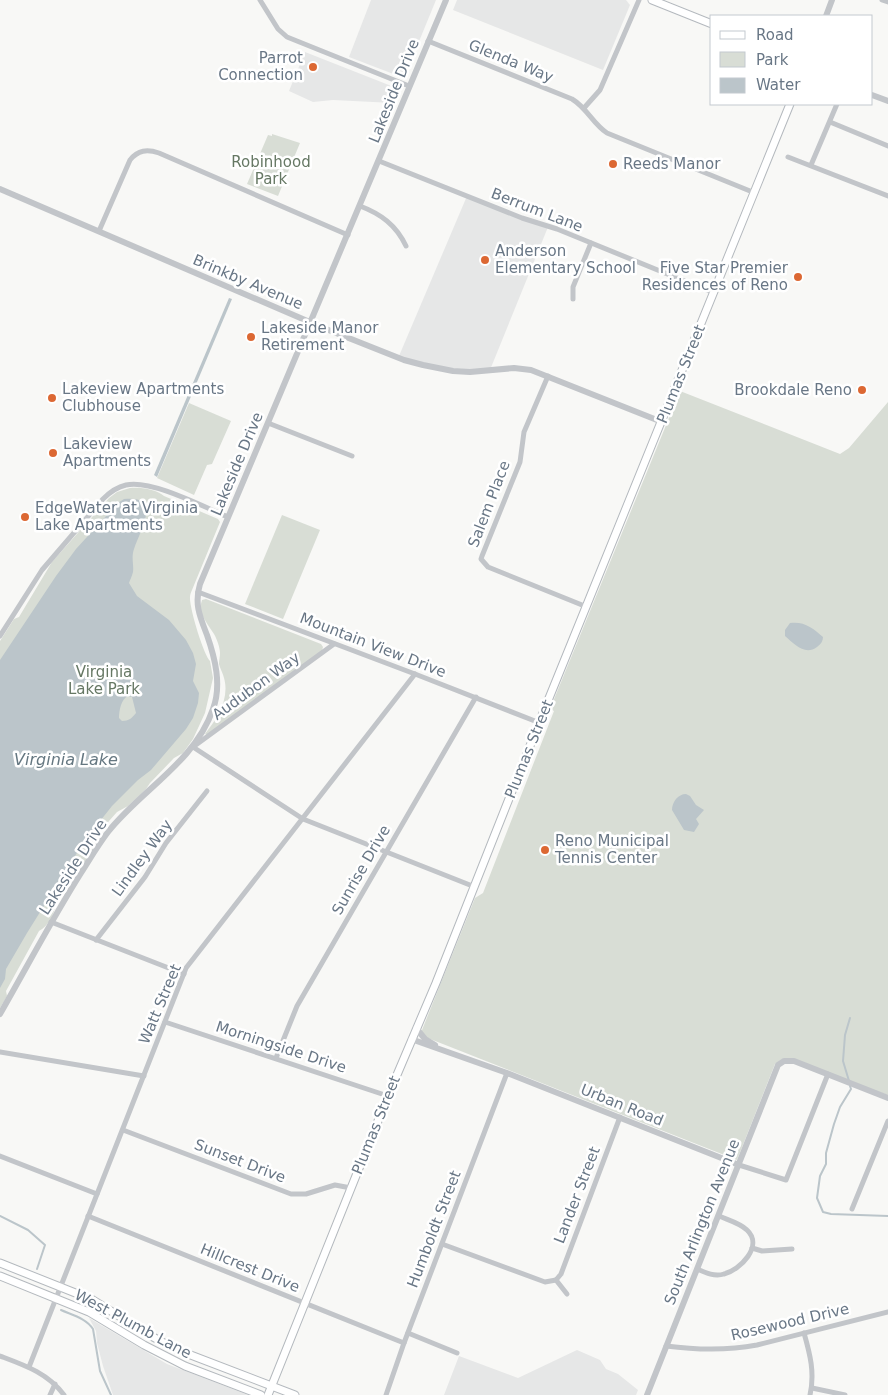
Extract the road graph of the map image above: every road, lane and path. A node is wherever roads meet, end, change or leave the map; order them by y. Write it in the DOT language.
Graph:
graph roads {
  1 [pos="260,0"];
  2 [pos="446,0"];
  3 [pos="639,0"];
  4 [pos="652,0"];
  5 [pos="832,0"];
  6 [pos="882,0"];
  7 [pos="888,2"];
  8 [pos="826,15"];
  9 [pos="710,23"];
  10 [pos="428,41"];
  11 [pos="409,86"];
  12 [pos="873,95"];
  13 [pos="888,102"];
  14 [pos="790,105"];
  15 [pos="837,105"];
  16 [pos="584,108"];
  17 [pos="830,122"];
  18 [pos="888,146"];
  19 [pos="788,157"];
  20 [pos="379,161"];
  21 [pos="811,165"];
  22 [pos="0,189"];
  23 [pos="755,193"];
  24 [pos="888,196"];
  25 [pos="360,206"];
  26 [pos="99,231"];
  27 [pos="348,235"];
  28 [pos="591,243"];
  29 [pos="406,246"];
  30 [pos="714,293"];
  31 [pos="573,299"];
  32 [pos="310,323"];
  33 [pos="548,376"];
  34 [pos="662,422"];
  35 [pos="268,423"];
  36 [pos="352,456"];
  37 [pos="228,518"];
  38 [pos="198,592"];
  39 [pos="587,607"];
  40 [pos="0,636"];
  41 [pos="334,644"];
  42 [pos="416,674"];
  43 [pos="476,698"];
  44 [pos="540,723"];
  45 [pos="193,747"];
  46 [pos="208,791"];
  47 [pos="303,819"];
  48 [pos="386,852"];
  49 [pos="475,887"];
  50 [pos="51,922"];
  51 [pos="96,940"];
  52 [pos="184,974"];
  53 [pos="0,1014"];
  54 [pos="165,1022"];
  55 [pos="416,1028"];
  56 [pos="411,1039"];
  57 [pos="0,1052"];
  58 [pos="449,1052"];
  59 [pos="276,1058"];
  60 [pos="507,1073"];
  61 [pos="828,1074"];
  62 [pos="144,1076"];
  63 [pos="388,1096"];
  64 [pos="888,1098"];
  65 [pos="620,1117"];
  66 [pos="888,1121"];
  67 [pos="122,1130"];
  68 [pos="0,1156"];
  69 [pos="739,1165"];
  70 [pos="350,1188"];
  71 [pos="97,1194"];
  72 [pos="852,1209"];
  73 [pos="88,1216"];
  74 [pos="719,1216"];
  75 [pos="442,1244"];
  76 [pos="752,1248"];
  77 [pos="792,1248"];
  78 [pos="0,1263"];
  79 [pos="697,1269"];
  80 [pos="0,1276"];
  81 [pos="556,1280"];
  82 [pos="61,1286"];
  83 [pos="567,1294"];
  84 [pos="56,1298"];
  85 [pos="305,1303"];
  86 [pos="888,1312"];
  87 [pos="408,1333"];
  88 [pos="804,1333"];
  89 [pos="404,1343"];
  90 [pos="666,1346"];
  91 [pos="457,1353"];
  92 [pos="0,1356"];
  93 [pos="29,1367"];
  94 [pos="55,1384"];
  95 [pos="272,1386"];
  96 [pos="812,1388"];
  97 [pos="50,1395"];
  98 [pos="64,1395"];
  99 [pos="261,1395"];
  100 [pos="268,1395"];
  101 [pos="295,1395"];
  102 [pos="386,1395"];
  103 [pos="646,1395"];
  104 [pos="810,1395"];
  105 [pos="845,1395"];
  1 -- 11 [label="street"];
  2 -- 10 [label="street, Lakeside Drive"];
  3 -- 16 [label="street"];
  4 -- 9 [label="main road"];
  5 -- 8 [label="street"];
  6 -- 7 [label="street"];
  10 -- 11 [label="street, Lakeside Drive"];
  10 -- 16 [label="street, Glenda Way"];
  11 -- 20 [label="street, Lakeside Drive"];
  12 -- 13 [label="street"];
  14 -- 23 [label="main road, Plumas Street"];
  15 -- 17 [label="street"];
  16 -- 23 [label="street"];
  17 -- 18 [label="street"];
  17 -- 21 [label="street"];
  19 -- 21 [label="street"];
  20 -- 25 [label="street, Lakeside Drive"];
  20 -- 28 [label="street, Berrum Lane"];
  21 -- 24 [label="street"];
  22 -- 26 [label="street, Brinkby Avenue"];
  23 -- 30 [label="main road, Plumas Street"];
  25 -- 27 [label="street, Lakeside Drive"];
  25 -- 29 [label="street"];
  26 -- 27 [label="street"];
  26 -- 32 [label="street, Brinkby Avenue"];
  27 -- 32 [label="street, Lakeside Drive"];
  28 -- 30 [label="street, Berrum Lane"];
  28 -- 31 [label="street"];
  30 -- 34 [label="main road, Plumas Street"];
  32 -- 33 [label="street, Brinkby Avenue"];
  32 -- 35 [label="street, Lakeside Drive"];
  33 -- 34 [label="street, Brinkby Avenue"];
  33 -- 39 [label="street, Salem Place"];
  34 -- 39 [label="main road, Plumas Street"];
  35 -- 36 [label="street"];
  35 -- 37 [label="street, Lakeside Drive"];
  37 -- 38 [label="street, Lakeside Drive"];
  37 -- 40 [label="street"];
  38 -- 41 [label="street, Mountain View Drive"];
  38 -- 45 [label="street, Lakeside Drive"];
  39 -- 44 [label="main road, Plumas Street"];
  41 -- 42 [label="street, Mountain View Drive"];
  41 -- 45 [label="street, Audubon Way"];
  42 -- 43 [label="street, Mountain View Drive"];
  42 -- 47 [label="street, Watt Street"];
  43 -- 44 [label="street, Mountain View Drive"];
  43 -- 48 [label="street, Sunrise Drive"];
  44 -- 49 [label="main road, Plumas Street"];
  45 -- 47 [label="street"];
  45 -- 50 [label="street, Lakeside Drive"];
  46 -- 51 [label="street, Lindley Way"];
  47 -- 48 [label="street"];
  47 -- 52 [label="street, Watt Street"];
  48 -- 49 [label="street"];
  48 -- 59 [label="street, Sunrise Drive"];
  49 -- 55 [label="main road, Plumas Street"];
  50 -- 51 [label="street"];
  50 -- 53 [label="street, Lakeside Drive"];
  51 -- 52 [label="street"];
  52 -- 54 [label="street, Watt Street"];
  54 -- 59 [label="street, Morningside Drive"];
  54 -- 62 [label="street, Watt Street"];
  55 -- 56 [label="main road, Plumas Street"];
  55 -- 58 [label="street, Urban Road"];
  56 -- 58 [label="street, Urban Road"];
  56 -- 63 [label="main road, Plumas Street"];
  57 -- 62 [label="street"];
  58 -- 60 [label="street, Urban Road"];
  59 -- 63 [label="street, Morningside Drive"];
  60 -- 65 [label="street, Urban Road"];
  60 -- 75 [label="street, Humboldt Street"];
  61 -- 64 [label="street"];
  61 -- 69 [label="street, South Arlington Avenue"];
  61 -- 69 [label="street, Urban Road"];
  62 -- 67 [label="street, Watt Street"];
  63 -- 70 [label="main road, Plumas Street"];
  65 -- 69 [label="street, Urban Road"];
  65 -- 81 [label="street, Lander Street"];
  66 -- 72 [label="street"];
  67 -- 70 [label="street, Sunset Drive"];
  67 -- 71 [label="street, Watt Street"];
  68 -- 71 [label="street"];
  69 -- 74 [label="street, South Arlington Avenue"];
  70 -- 85 [label="main road, Plumas Street"];
  71 -- 73 [label="street, Watt Street"];
  73 -- 82 [label="street, Watt Street"];
  73 -- 85 [label="street, Hillcrest Drive"];
  74 -- 76 [label="street"];
  74 -- 79 [label="street, South Arlington Avenue"];
  75 -- 81 [label="street"];
  75 -- 87 [label="street, Humboldt Street"];
  76 -- 77 [label="street"];
  76 -- 79 [label="street"];
  78 -- 82 [label="main road, West Plumb Lane"];
  79 -- 90 [label="street, South Arlington Avenue"];
  80 -- 84 [label="main road, West Plumb Lane"];
  81 -- 83 [label="street"];
  82 -- 84 [label="street, Watt Street"];
  82 -- 95 [label="main road, West Plumb Lane"];
  84 -- 93 [label="street, Watt Street"];
  84 -- 99 [label="main road, West Plumb Lane"];
  85 -- 89 [label="street, Hillcrest Drive"];
  85 -- 95 [label="main road, Plumas Street"];
  86 -- 88 [label="street, Rosewood Drive"];
  87 -- 89 [label="street, Humboldt Street"];
  87 -- 91 [label="street"];
  88 -- 90 [label="street, Rosewood Drive"];
  88 -- 96 [label="street"];
  89 -- 102 [label="street, Humboldt Street"];
  90 -- 103 [label="street, South Arlington Avenue"];
  92 -- 93 [label="street"];
  93 -- 94 [label="street"];
  94 -- 97 [label="street"];
  94 -- 98 [label="street"];
  95 -- 100 [label="main road, Plumas Street"];
  95 -- 101 [label="main road, West Plumb Lane"];
  96 -- 104 [label="street"];
  96 -- 105 [label="street"];
}
